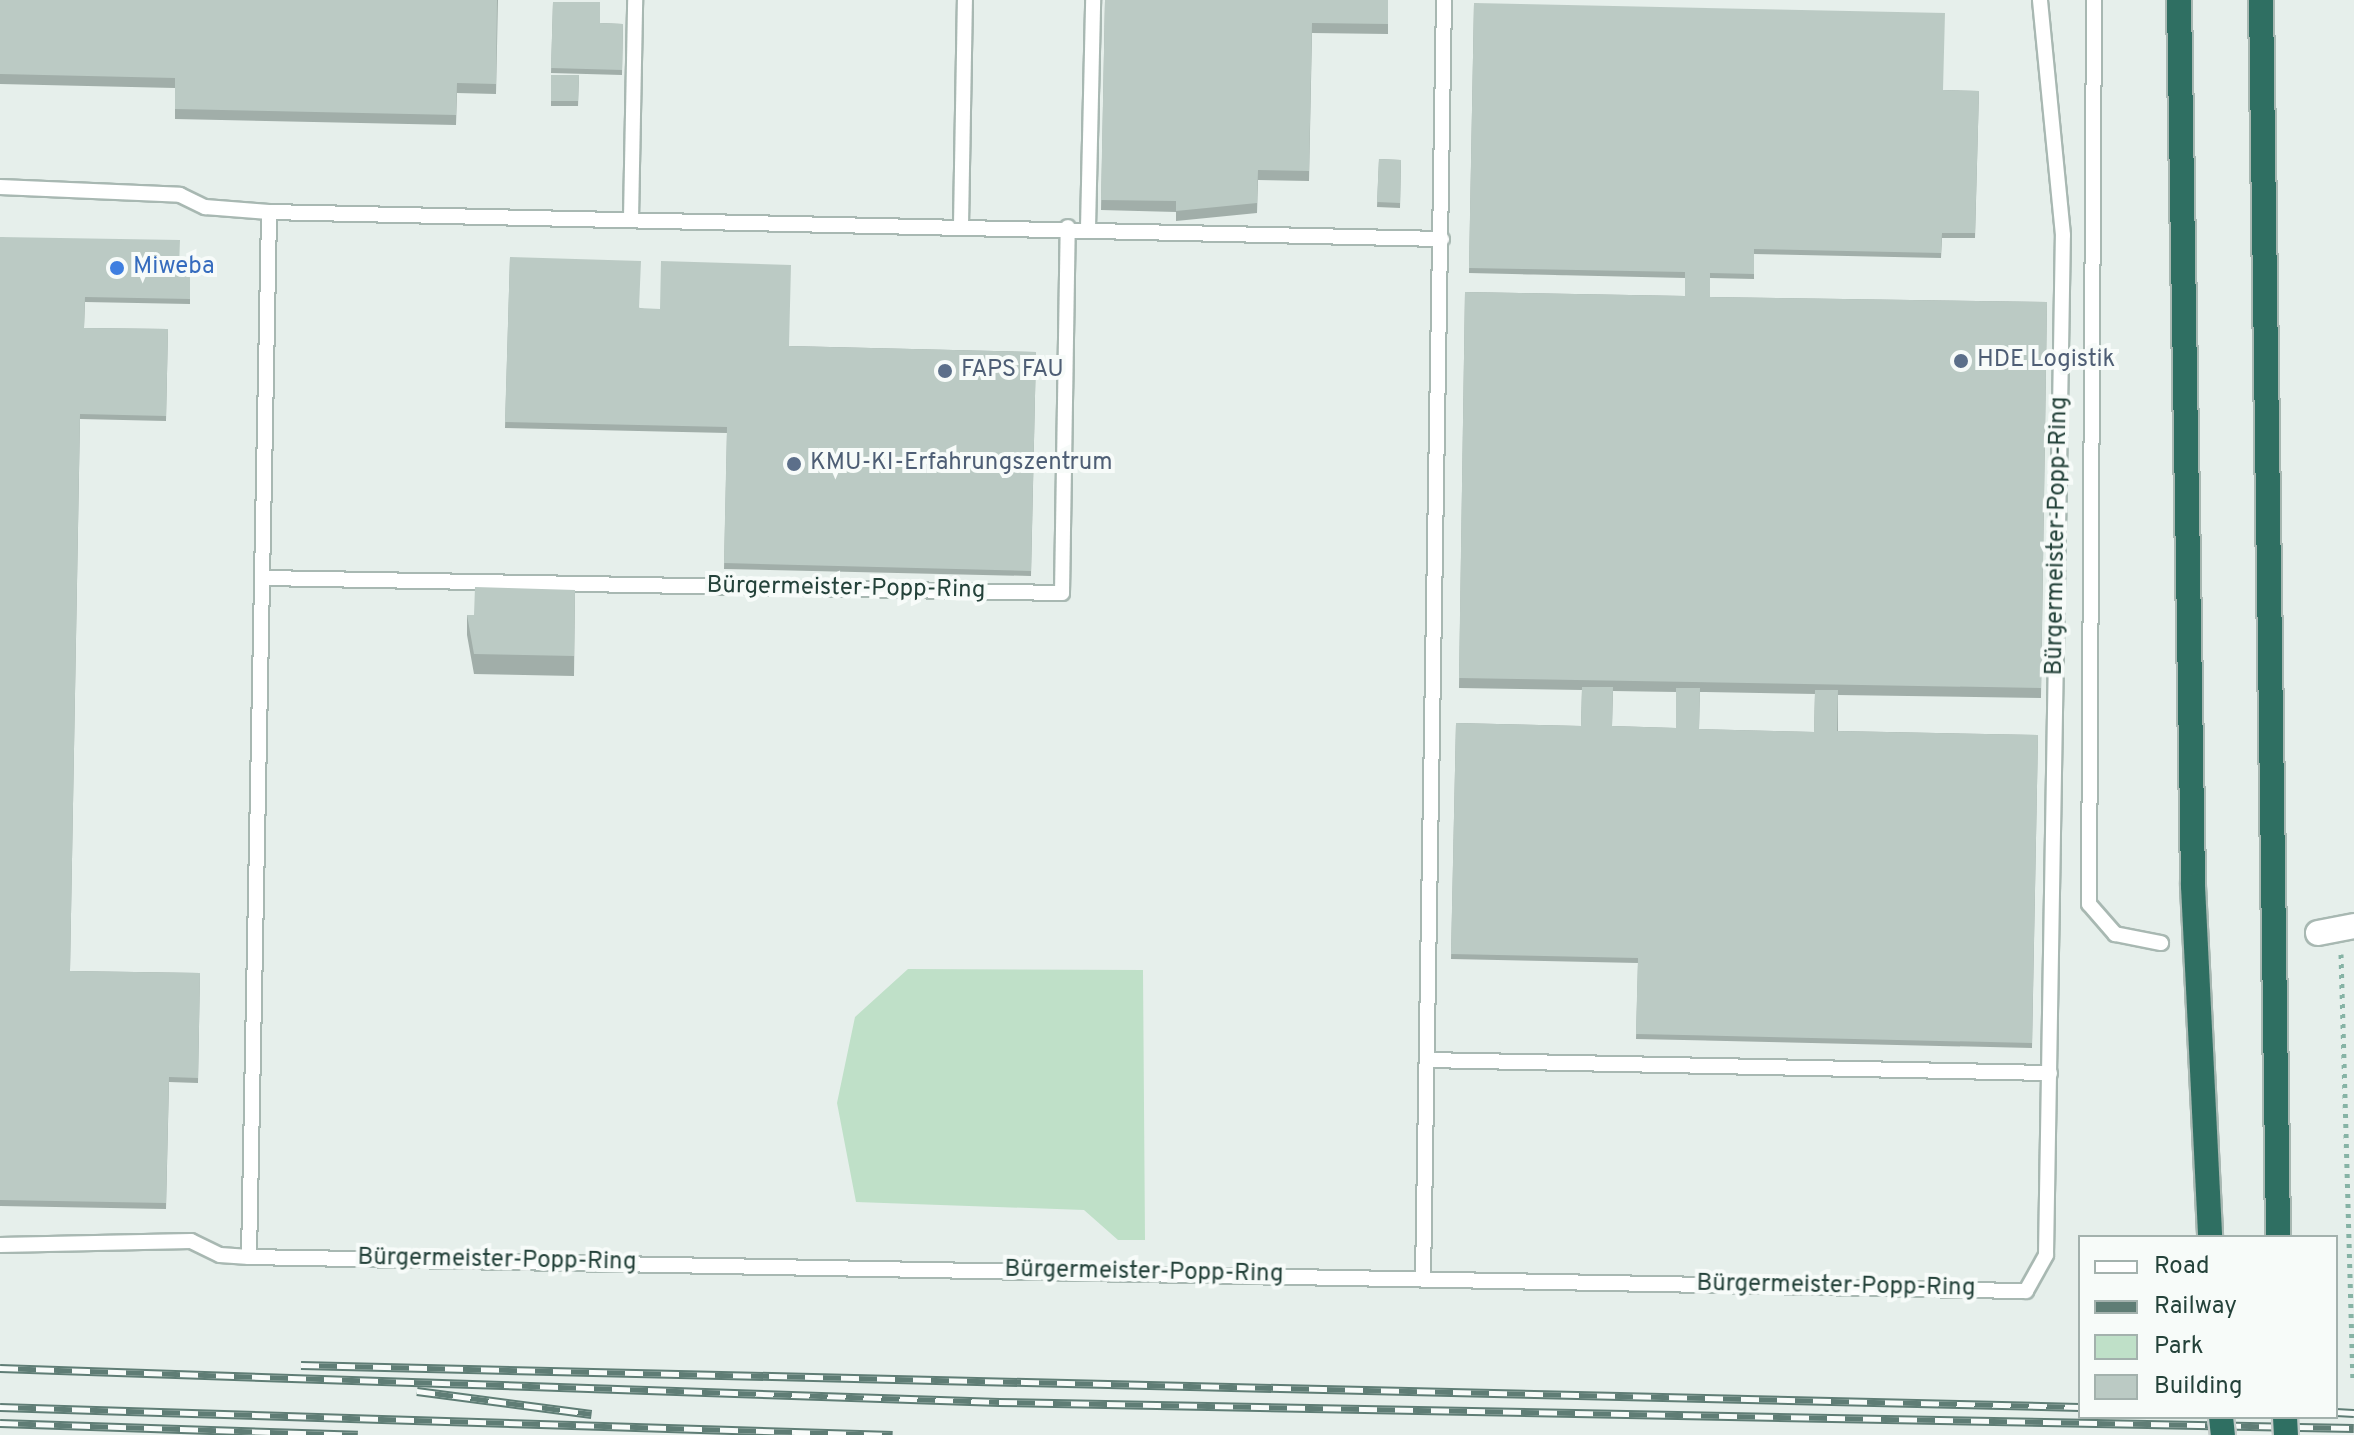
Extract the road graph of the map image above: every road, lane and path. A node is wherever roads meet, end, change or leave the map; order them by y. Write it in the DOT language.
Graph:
graph roads {
  1 [pos="635,0"];
  2 [pos="965,0"];
  3 [pos="1093,0"];
  4 [pos="1444,0"];
  5 [pos="2040,0"];
  6 [pos="2094,0"];
  7 [pos="2179,0"];
  8 [pos="2261,0"];
  9 [pos="0,187"];
  10 [pos="269,212"];
  11 [pos="631,218"];
  12 [pos="961,225"];
  13 [pos="1068,227"];
  14 [pos="1088,228"];
  15 [pos="1442,239"];
  16 [pos="264,578"];
  17 [pos="2338,929"];
  18 [pos="2161,943"];
  19 [pos="1427,1060"];
  20 [pos="2050,1073"];
  21 [pos="2210,1235"];
  22 [pos="2278,1235"];
  23 [pos="0,1245"];
  24 [pos="249,1257"];
  25 [pos="1423,1278"];
  26 [pos="2353,1378"];
  1 -- 11 [label="lane"];
  2 -- 12 [label="lane"];
  3 -- 14 [label="lane"];
  4 -- 15 [label="lane"];
  5 -- 20 [label="lane, Bürgermeister-Popp-Ring"];
  6 -- 18 [label="lane"];
  7 -- 21 [label="highway"];
  8 -- 22 [label="highway"];
  9 -- 10 [label="lane"];
  10 -- 11 [label="lane"];
  10 -- 16 [label="lane"];
  11 -- 12 [label="lane"];
  12 -- 13 [label="lane"];
  13 -- 14 [label="lane"];
  13 -- 16 [label="lane, Bürgermeister-Popp-Ring"];
  14 -- 15 [label="lane"];
  15 -- 19 [label="lane"];
  16 -- 24 [label="lane"];
  17 -- 26 [label="path"];
  19 -- 20 [label="lane"];
  19 -- 25 [label="lane"];
  20 -- 25 [label="lane, Bürgermeister-Popp-Ring"];
  23 -- 24 [label="lane, Bürgermeister-Popp-Ring"];
  24 -- 25 [label="lane, Bürgermeister-Popp-Ring"];
}
